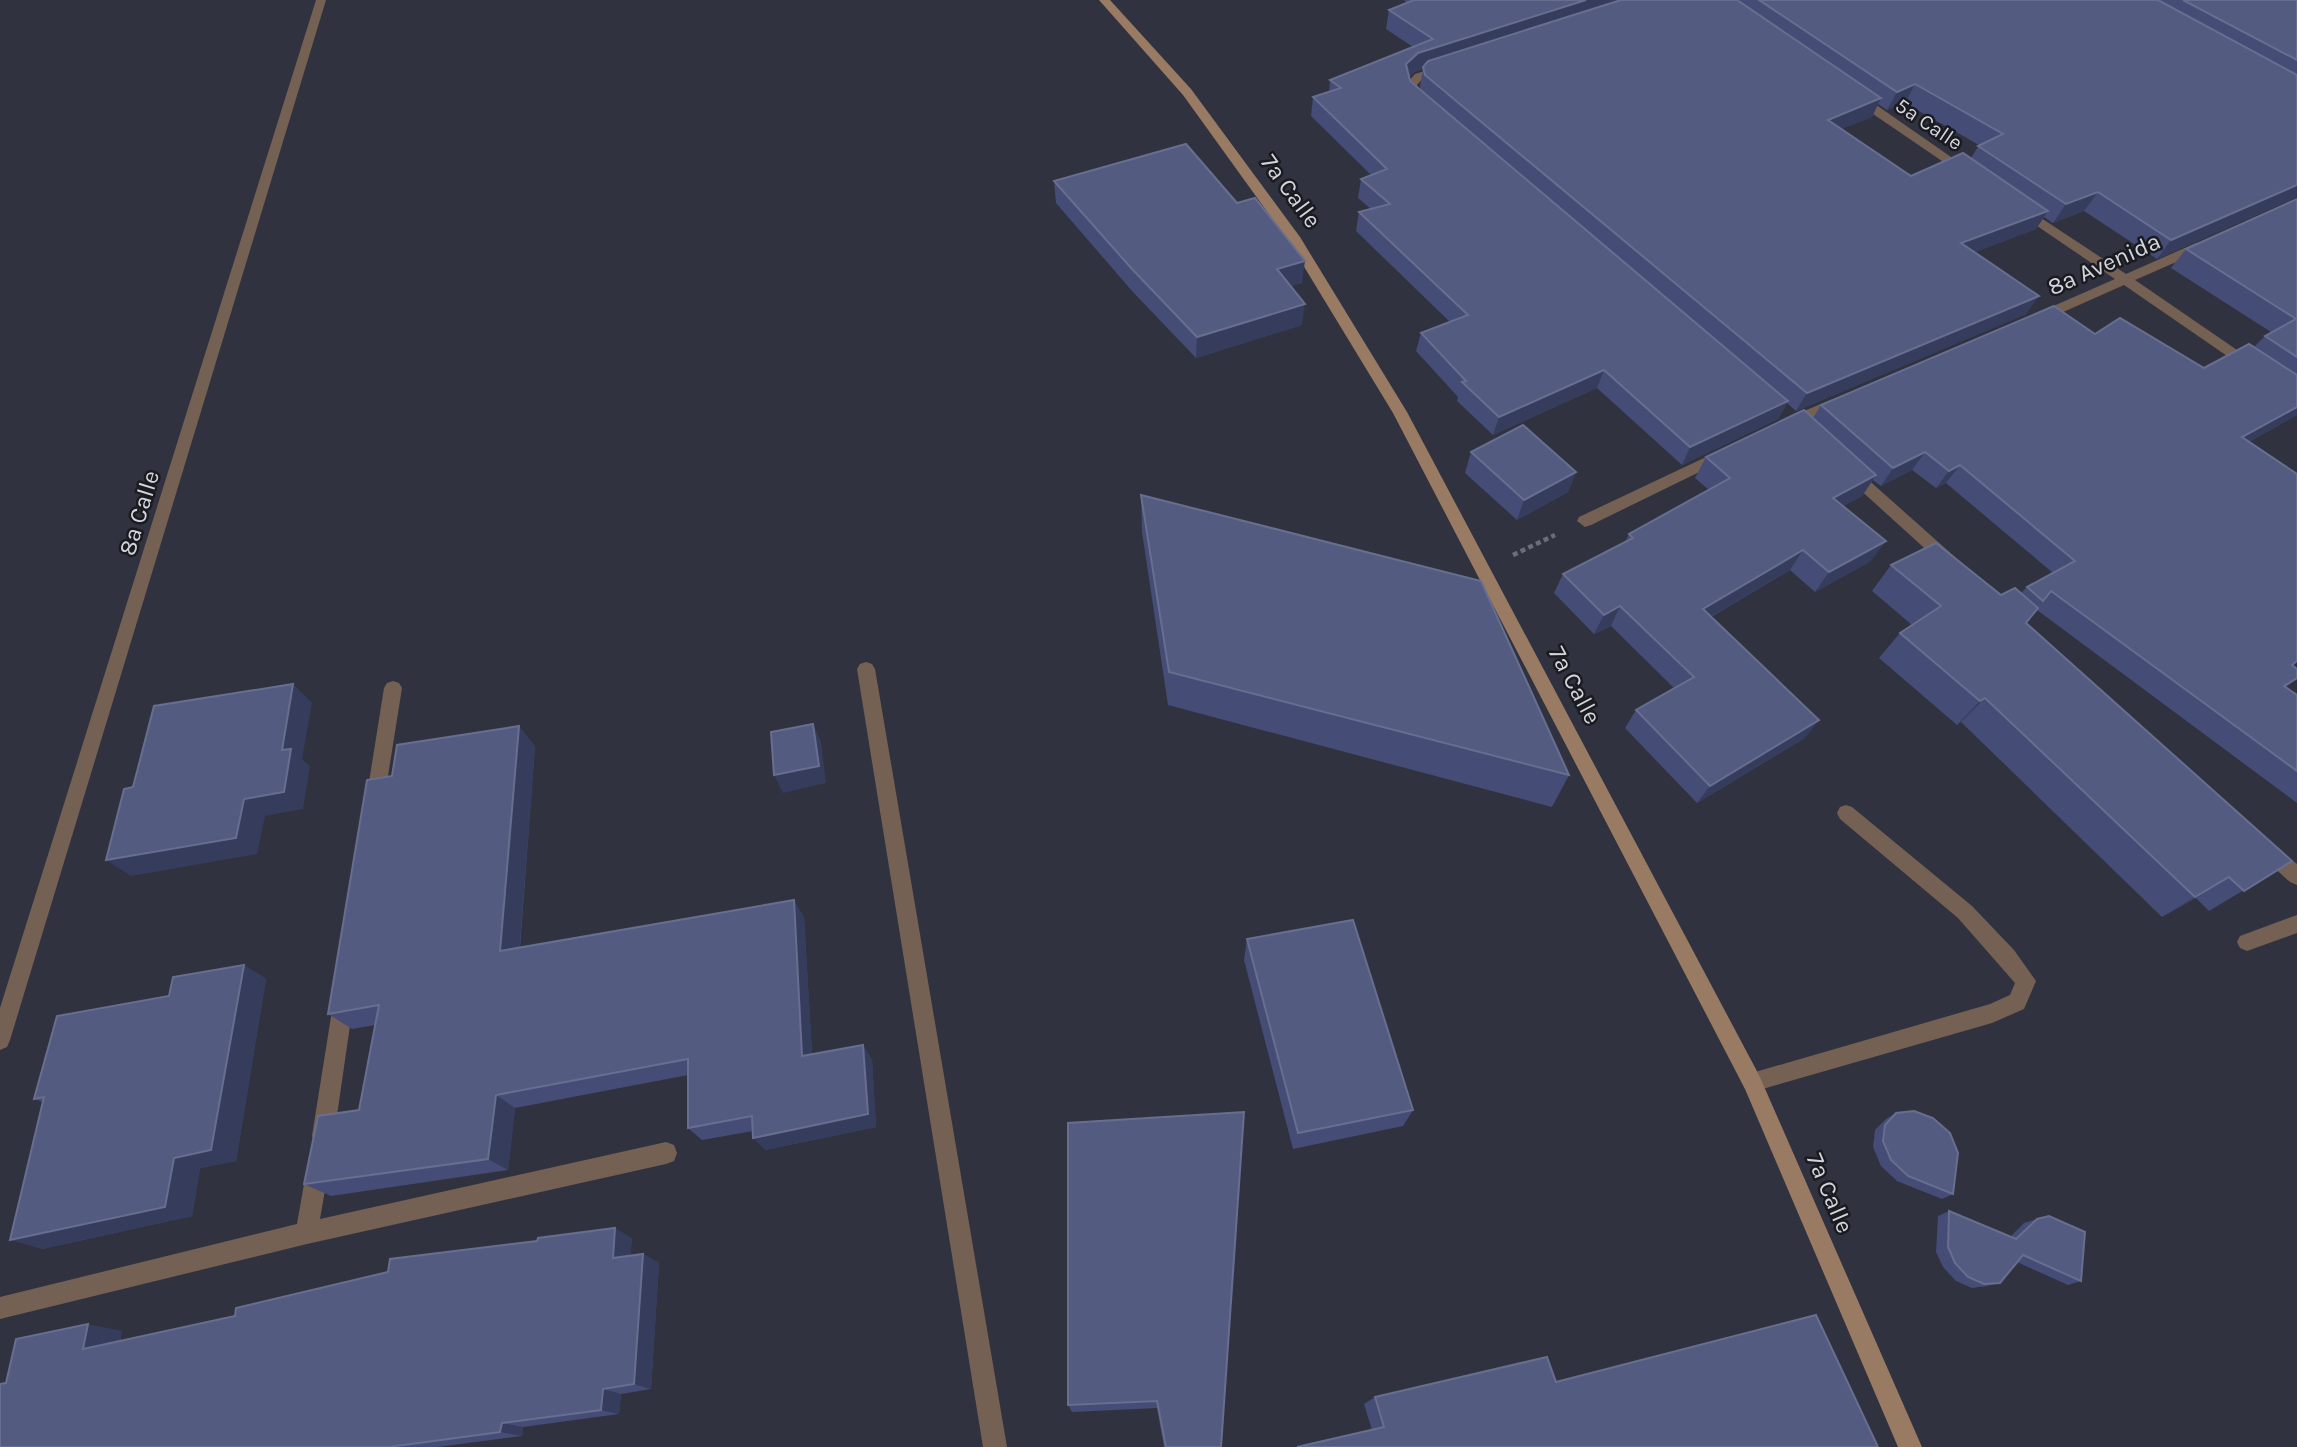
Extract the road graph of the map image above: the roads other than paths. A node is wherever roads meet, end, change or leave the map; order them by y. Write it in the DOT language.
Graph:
graph roads {
  1 [pos="321,0"];
  2 [pos="1104,0"];
  3 [pos="1459,63"];
  4 [pos="1850,93"];
  5 [pos="1434,114"];
  6 [pos="1976,179"];
  7 [pos="2011,202"];
  8 [pos="2211,242"];
  9 [pos="2126,280"];
  10 [pos="2024,324"];
  11 [pos="2263,375"];
  12 [pos="1858,394"];
  13 [pos="1769,433"];
  14 [pos="1732,450"];
  15 [pos="1835,458"];
  16 [pos="1584,521"];
  17 [pos="1958,569"];
  18 [pos="866,669"];
  19 [pos="393,688"];
  20 [pos="1846,813"];
  21 [pos="371,824"];
  22 [pos="2256,839"];
  23 [pos="2297,876"];
  24 [pos="2297,924"];
  25 [pos="2247,942"];
  26 [pos="348,974"];
  27 [pos="0,1040"];
  28 [pos="1752,1082"];
  29 [pos="666,1153"];
  30 [pos="307,1233"];
  31 [pos="0,1308"];
  32 [pos="995,1447"];
  33 [pos="1910,1447"];
  1 -- 27 [label="street, 8a Calle"];
  2 -- 28 [label="street, 7a Calle"];
  3 -- 5 [label="street"];
  4 -- 6 [label="street, 5a Calle"];
  7 -- 9 [label="street"];
  8 -- 9 [label="street, 8a Avenida"];
  9 -- 10 [label="street, 8a Avenida"];
  9 -- 11 [label="street"];
  12 -- 13 [label="street"];
  14 -- 16 [label="street"];
  15 -- 17 [label="street"];
  18 -- 32 [label="street"];
  19 -- 21 [label="street"];
  20 -- 28 [label="street"];
  22 -- 23 [label="street"];
  24 -- 25 [label="street"];
  26 -- 30 [label="street"];
  28 -- 33 [label="street, 7a Calle"];
  29 -- 30 [label="street"];
  30 -- 31 [label="street"];
}
